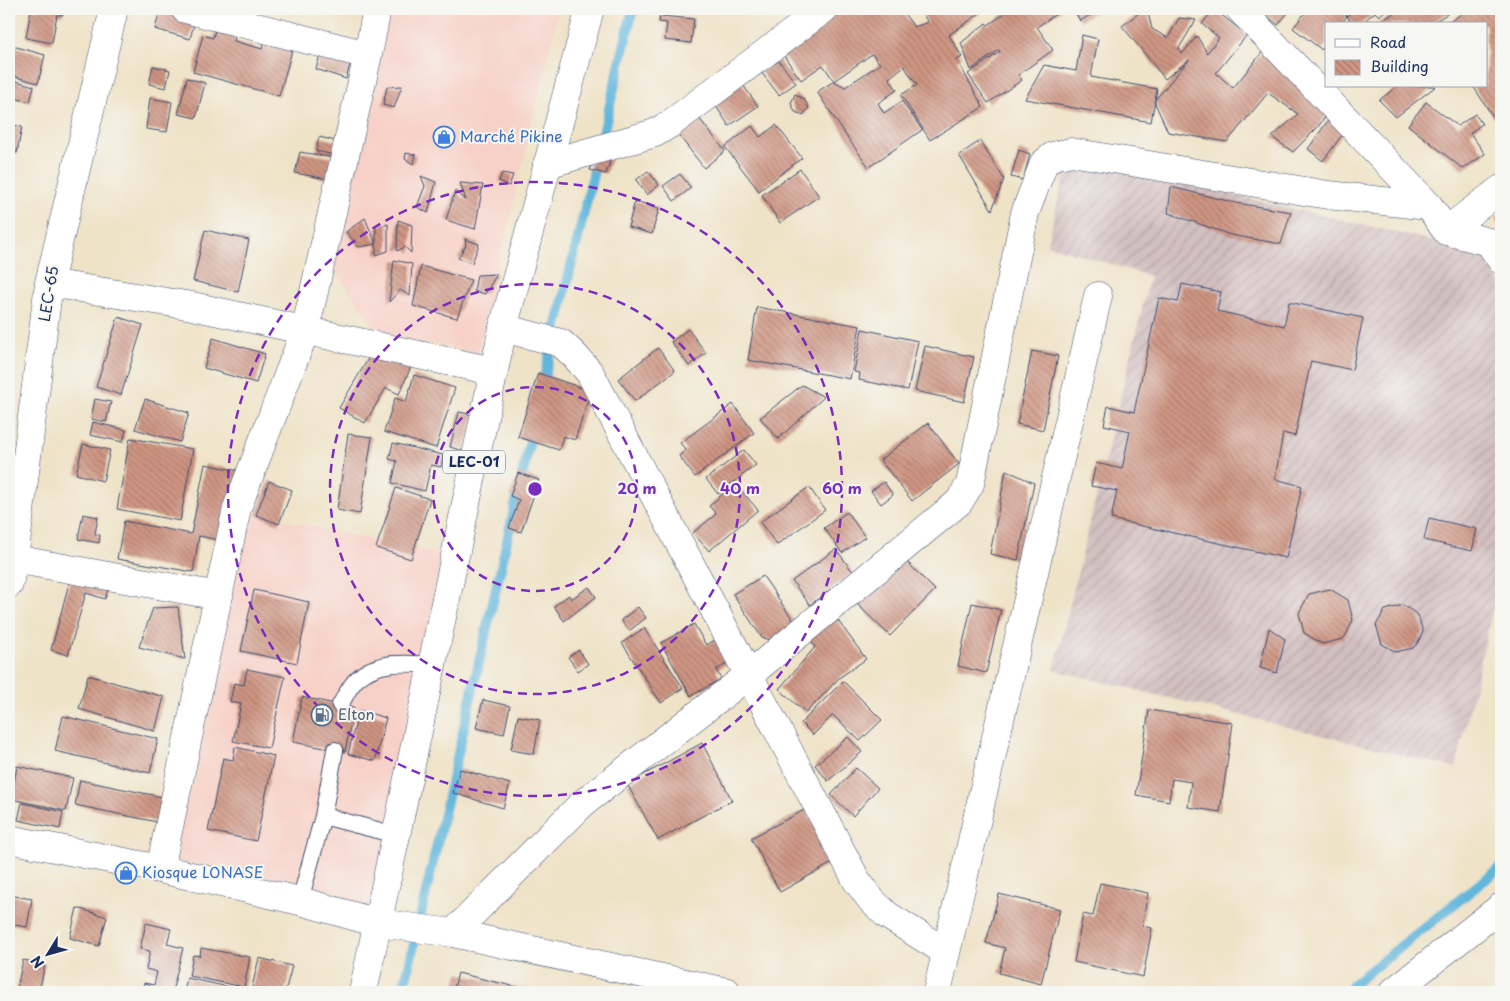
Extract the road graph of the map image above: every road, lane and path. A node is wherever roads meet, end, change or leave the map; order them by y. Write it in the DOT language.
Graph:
graph roads {
  1 [pos="114,9"];
  2 [pos="185,9"];
  3 [pos="377,9"];
  4 [pos="590,9"];
  5 [pos="824,9"];
  6 [pos="1240,9"];
  7 [pos="368,56"];
  8 [pos="547,164"];
  9 [pos="1501,189"];
  10 [pos="1429,206"];
  11 [pos="1446,231"];
  12 [pos="1501,260"];
  13 [pos="49,283"];
  14 [pos="1098,296"];
  15 [pos="502,328"];
  16 [pos="305,331"];
  17 [pos="493,371"];
  18 [pos="12,571"];
  19 [pos="219,596"];
  20 [pos="431,665"];
  21 [pos="750,674"];
  22 [pos="340,705"];
  23 [pos="335,750"];
  24 [pos="323,816"];
  25 [pos="396,836"];
  26 [pos="9,838"];
  27 [pos="160,869"];
  28 [pos="300,901"];
  29 [pos="1501,908"];
  30 [pos="378,923"];
  31 [pos="453,933"];
  32 [pos="946,952"];
  33 [pos="364,992"];
  34 [pos="727,992"];
  35 [pos="937,992"];
  36 [pos="1393,992"];
  1 -- 13 [label="main road, LEC-65"];
  2 -- 7 [label="main road"];
  3 -- 7 [label="main road"];
  4 -- 8 [label="main road, LEC-01"];
  5 -- 8 [label="main road"];
  6 -- 10 [label="main road"];
  7 -- 16 [label="main road"];
  8 -- 15 [label="main road, LEC-01"];
  9 -- 11 [label="main road"];
  10 -- 11 [label="main road"];
  10 -- 21 [label="main road"];
  11 -- 12 [label="main road"];
  13 -- 16 [label="main road"];
  13 -- 18 [label="main road, LEC-65"];
  14 -- 32 [label="main road"];
  15 -- 17 [label="main road, LEC-01"];
  15 -- 21 [label="main road"];
  16 -- 17 [label="main road"];
  16 -- 19 [label="main road"];
  17 -- 20 [label="main road, LEC-01"];
  18 -- 19 [label="main road"];
  19 -- 27 [label="main road"];
  20 -- 22 [label="lane"];
  20 -- 25 [label="main road, LEC-01"];
  21 -- 31 [label="main road"];
  21 -- 32 [label="main road"];
  23 -- 24 [label="lane"];
  24 -- 25 [label="lane"];
  24 -- 28 [label="lane"];
  25 -- 30 [label="main road, LEC-01"];
  26 -- 27 [label="main road"];
  27 -- 28 [label="main road"];
  28 -- 30 [label="main road"];
  29 -- 36 [label="main road"];
  30 -- 31 [label="main road"];
  30 -- 33 [label="main road, LEC-01"];
  31 -- 34 [label="main road"];
  32 -- 35 [label="main road"];
}
